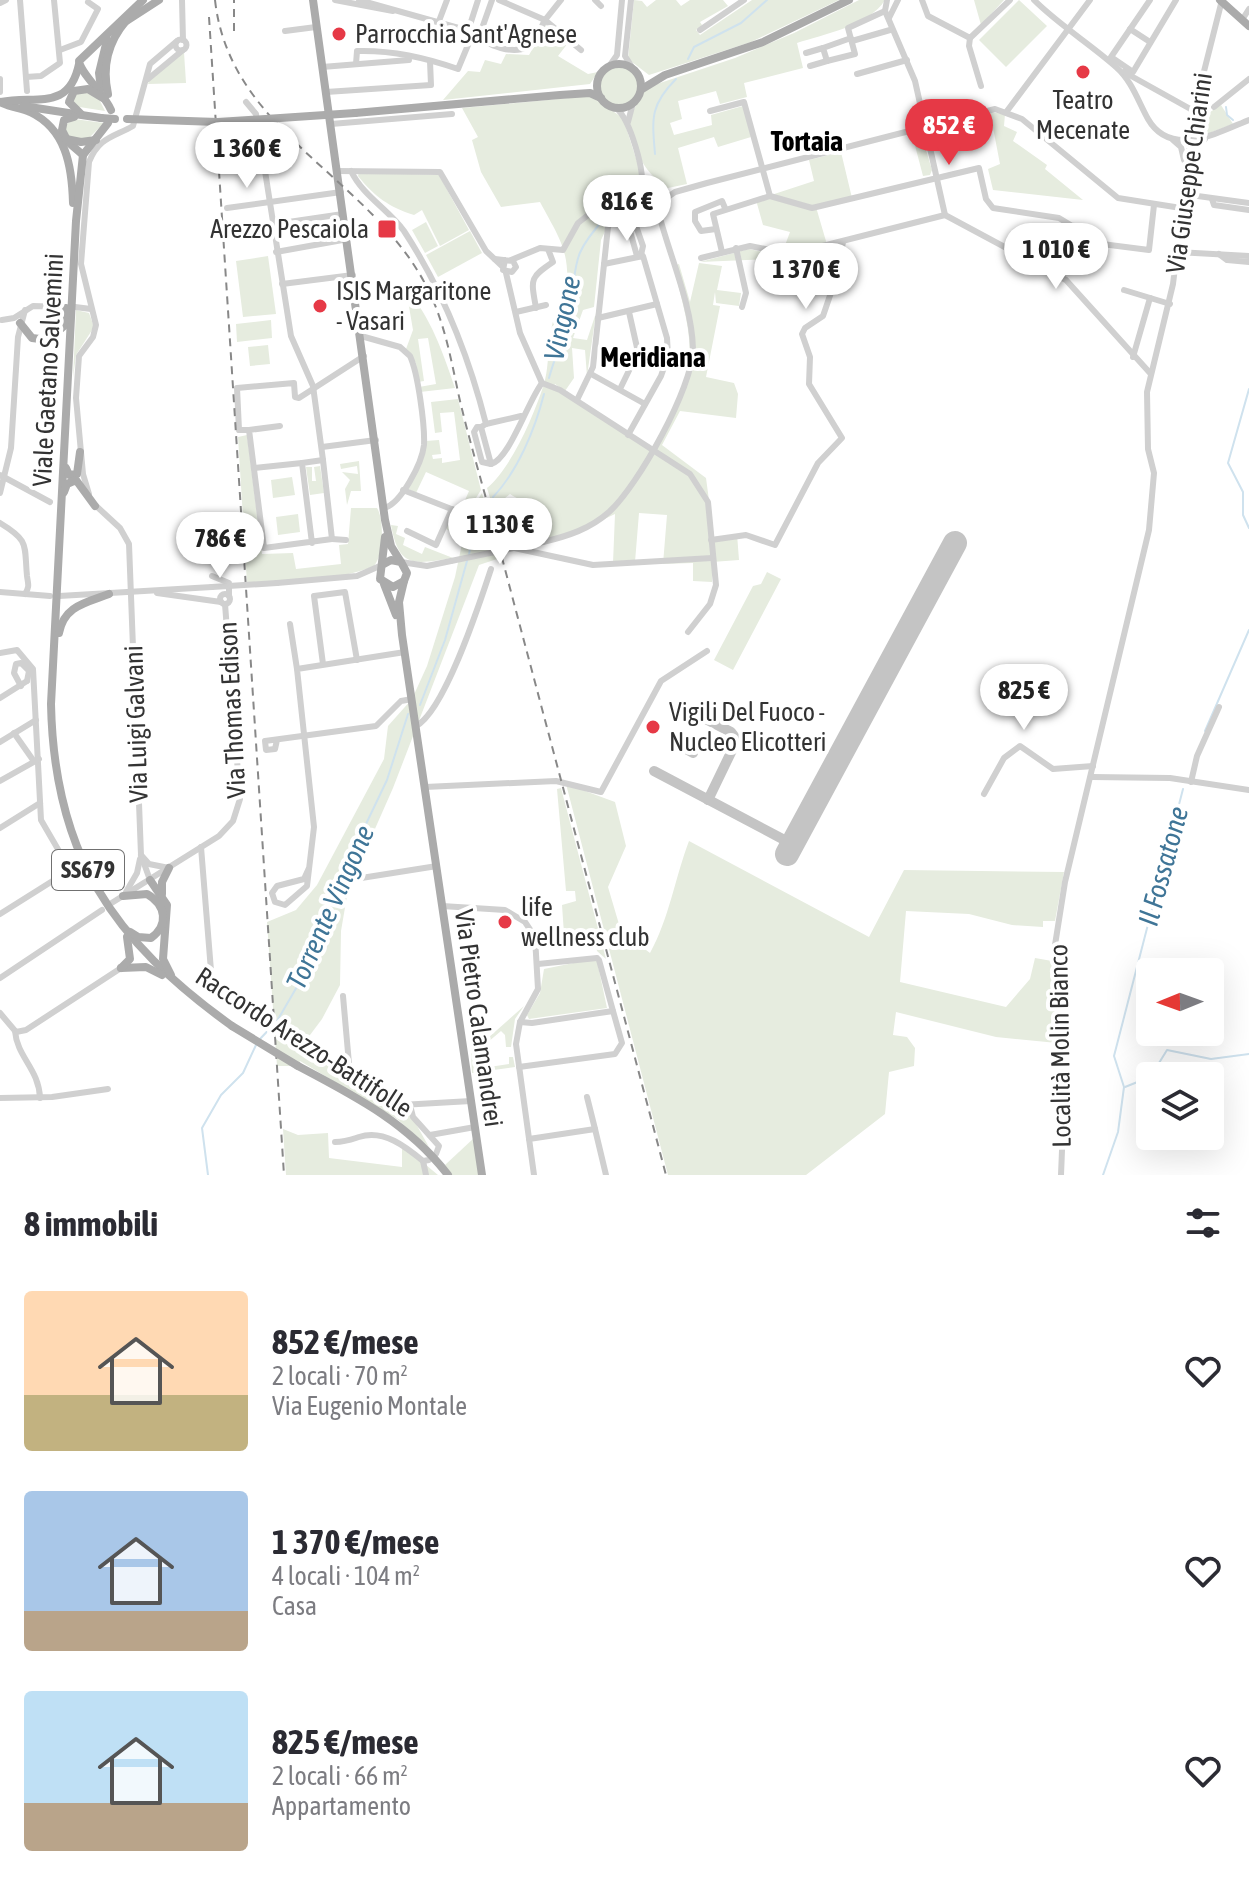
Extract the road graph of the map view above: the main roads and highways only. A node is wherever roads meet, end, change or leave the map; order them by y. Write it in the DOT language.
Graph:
graph roads {
  1 [pos="143,0"];
  2 [pos="159,0"];
  3 [pos="849,0"];
  4 [pos="1221,0"];
  5 [pos="315,1"];
  6 [pos="126,21"];
  7 [pos="1245,23"];
  8 [pos="89,53"];
  9 [pos="79,63"];
  10 [pos="100,66"];
  11 [pos="635,70"];
  12 [pos="88,75"];
  13 [pos="665,75"];
  14 [pos="598,79"];
  15 [pos="642,89"];
  16 [pos="70,94"];
  17 [pos="560,95"];
  18 [pos="105,97"];
  19 [pos="601,98"];
  20 [pos="0,102"];
  21 [pos="85,117"];
  22 [pos="109,117"];
  23 [pos="96,139"];
  24 [pos="65,141"];
  25 [pos="83,155"];
  26 [pos="70,253"];
  27 [pos="69,308"];
  28 [pos="8,322"];
  29 [pos="69,354"];
  30 [pos="76,398"];
  31 [pos="65,442"];
  32 [pos="80,452"];
  33 [pos="62,501"];
  34 [pos="95,506"];
  35 [pos="385,520"];
  36 [pos="401,562"];
  37 [pos="382,565"];
  38 [pos="404,581"];
  39 [pos="384,584"];
  40 [pos="109,594"];
  41 [pos="55,629"];
  42 [pos="402,635"];
  43 [pos="53,661"];
  44 [pos="169,868"];
  45 [pos="162,895"];
  46 [pos="123,896"];
  47 [pos="164,917"];
  48 [pos="123,929"];
  49 [pos="176,984"];
  50 [pos="448,1175"];
  51 [pos="482,1175"];
  1 -- 8 [label="main road"];
  2 -- 6 [label="main road"];
  3 -- 13 [label="main road"];
  4 -- 7 [label="main road"];
  5 -- 35 [label="main road"];
  6 -- 10 [label="main road"];
  6 -- 22 [label="main road"];
  8 -- 9 [label="main road"];
  8 -- 10 [label="main road"];
  9 -- 12 [label="main road"];
  9 -- 20 [label="main road"];
  10 -- 12 [label="main road"];
  10 -- 18 [label="main road"];
  11 -- 13 [label="main road"];
  11 -- 14 [label="main road"];
  11 -- 15 [label="main road"];
  12 -- 16 [label="main road"];
  12 -- 18 [label="main road"];
  13 -- 15 [label="main road"];
  14 -- 17 [label="main road"];
  14 -- 19 [label="main road"];
  15 -- 19 [label="main road"];
  16 -- 18 [label="main road"];
  16 -- 21 [label="main road"];
  17 -- 19 [label="main road"];
  17 -- 22 [label="main road, bridge"];
  18 -- 22 [label="main road"];
  20 -- 21 [label="main road"];
  20 -- 24 [label="main road"];
  21 -- 22 [label="main road"];
  21 -- 24 [label="main road"];
  22 -- 23 [label="main road"];
  23 -- 24 [label="main road"];
  23 -- 25 [label="main road"];
  24 -- 25 [label="main road"];
  24 -- 26 [label="main road"];
  25 -- 27 [label="main road, Viale Gaetano Salvemini / SS679"];
  26 -- 27 [label="main road"];
  26 -- 28 [label="main road"];
  27 -- 29 [label="main road, Viale Gaetano Salvemini / SS679"];
  29 -- 30 [label="main road"];
  29 -- 31 [label="main road, Viale Gaetano Salvemini / SS679"];
  31 -- 32 [label="main road"];
  31 -- 33 [label="main road, Viale Gaetano Salvemini / SS679"];
  33 -- 34 [label="main road"];
  33 -- 41 [label="main road, Viale Gaetano Salvemini / SS679"];
  35 -- 36 [label="main road"];
  35 -- 37 [label="main road"];
  36 -- 37 [label="main road"];
  36 -- 38 [label="main road"];
  37 -- 39 [label="main road"];
  38 -- 39 [label="main road"];
  38 -- 42 [label="main road"];
  39 -- 42 [label="main road"];
  40 -- 43 [label="main road"];
  41 -- 43 [label="main road, Raccordo Arezzo-Battifolle / SS679"];
  42 -- 51 [label="main road, Via Pietro Calamandrei"];
  43 -- 48 [label="main road, Raccordo Arezzo-Battifolle / SS679"];
  44 -- 45 [label="main road"];
  45 -- 47 [label="main road"];
  45 -- 49 [label="main road"];
  46 -- 47 [label="main road"];
  47 -- 48 [label="main road"];
  48 -- 49 [label="main road, Raccordo Arezzo-Battifolle / SS679"];
  48 -- 49 [label="main road"];
  49 -- 50 [label="main road, Raccordo Arezzo-Battifolle / SS679, bridge"];
}
